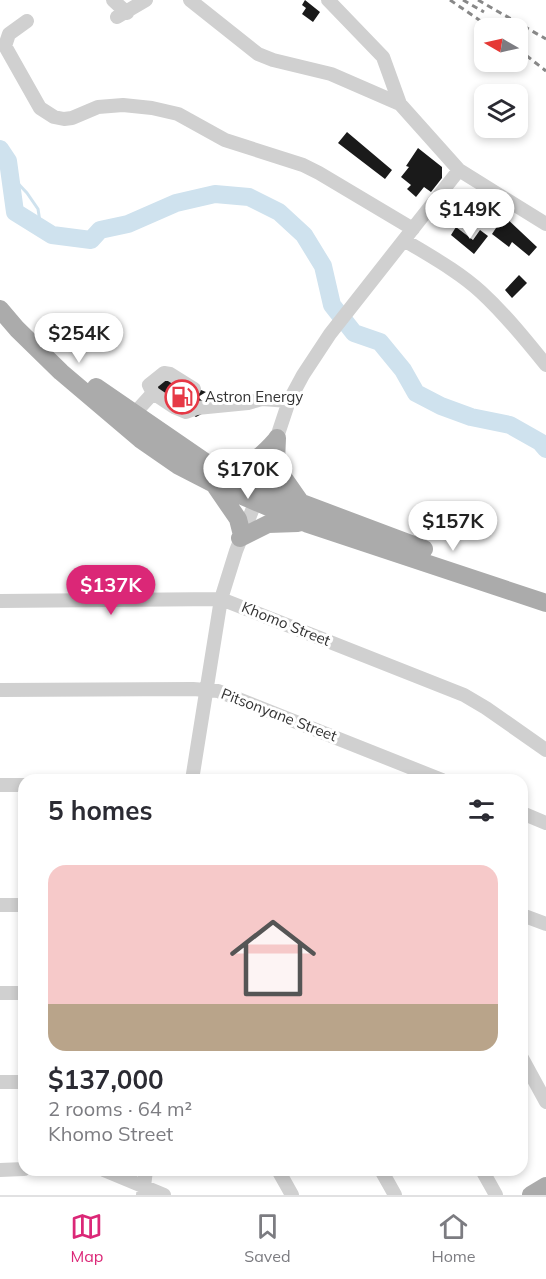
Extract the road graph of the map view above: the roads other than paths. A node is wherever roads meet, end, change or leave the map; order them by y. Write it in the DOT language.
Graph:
graph roads {
  1 [pos="113,0"];
  2 [pos="146,0"];
  3 [pos="190,0"];
  4 [pos="328,0"];
  5 [pos="27,21"];
  6 [pos="400,104"];
  7 [pos="459,170"];
  8 [pos="546,224"];
  9 [pos="413,229"];
  10 [pos="404,240"];
  11 [pos="0,294"];
  12 [pos="0,309"];
  13 [pos="546,365"];
  14 [pos="153,393"];
  15 [pos="290,401"];
  16 [pos="222,406"];
  17 [pos="134,414"];
  18 [pos="277,439"];
  19 [pos="211,466"];
  20 [pos="214,484"];
  21 [pos="258,495"];
  22 [pos="301,502"];
  23 [pos="308,524"];
  24 [pos="241,537"];
  25 [pos="546,592"];
  26 [pos="221,599"];
  27 [pos="0,601"];
  28 [pos="546,603"];
  29 [pos="207,689"];
  30 [pos="0,690"];
  31 [pos="546,750"];
  32 [pos="193,774"];
  33 [pos="427,774"];
  34 [pos="0,785"];
  35 [pos="18,785"];
  36 [pos="528,816"];
  37 [pos="546,823"];
  38 [pos="18,905"];
  39 [pos="0,906"];
  40 [pos="528,917"];
  41 [pos="546,924"];
  42 [pos="0,993"];
  43 [pos="18,993"];
  44 [pos="528,1069"];
  45 [pos="0,1082"];
  46 [pos="18,1082"];
  47 [pos="546,1101"];
  48 [pos="18,1169"];
  49 [pos="0,1170"];
  50 [pos="115,1176"];
  51 [pos="145,1176"];
  52 [pos="281,1176"];
  53 [pos="384,1176"];
  54 [pos="485,1176"];
  55 [pos="546,1186"];
  56 [pos="144,1191"];
  57 [pos="164,1195"];
  58 [pos="292,1195"];
  59 [pos="395,1195"];
  60 [pos="496,1195"];
  61 [pos="531,1195"];
  1 -- 2 [label="street"];
  3 -- 6 [label="street"];
  4 -- 6 [label="street"];
  5 -- 9 [label="street"];
  6 -- 7 [label="street"];
  7 -- 8 [label="street"];
  7 -- 9 [label="street"];
  9 -- 10 [label="street"];
  10 -- 13 [label="street"];
  10 -- 15 [label="street"];
  11 -- 17 [label="main road"];
  12 -- 20 [label="main road"];
  14 -- 16 [label="street"];
  14 -- 16 [label="street"];
  14 -- 17 [label="street"];
  15 -- 16 [label="street"];
  15 -- 18 [label="street"];
  17 -- 19 [label="main road"];
  18 -- 19 [label="main road"];
  18 -- 21 [label="street"];
  18 -- 22 [label="main road"];
  19 -- 21 [label="main road"];
  20 -- 21 [label="main road"];
  20 -- 24 [label="main road"];
  21 -- 22 [label="main road"];
  21 -- 23 [label="main road"];
  21 -- 24 [label="street"];
  22 -- 25 [label="main road"];
  23 -- 24 [label="main road"];
  23 -- 28 [label="main road"];
  24 -- 26 [label="street"];
  26 -- 27 [label="street, Khomo Street"];
  26 -- 29 [label="street"];
  26 -- 31 [label="street, Khomo Street"];
  29 -- 30 [label="street, Pitsonyane Street"];
  29 -- 32 [label="street"];
  29 -- 33 [label="street, Pitsonyane Street"];
  34 -- 35 [label="street"];
  36 -- 37 [label="street"];
  38 -- 39 [label="street"];
  40 -- 41 [label="street"];
  42 -- 43 [label="street"];
  44 -- 47 [label="street"];
  45 -- 46 [label="street"];
  48 -- 49 [label="street"];
  50 -- 56 [label="street"];
  51 -- 56 [label="street"];
  52 -- 58 [label="street"];
  53 -- 59 [label="street"];
  54 -- 60 [label="street"];
  55 -- 61 [label="main road"];
  56 -- 57 [label="street"];
}
